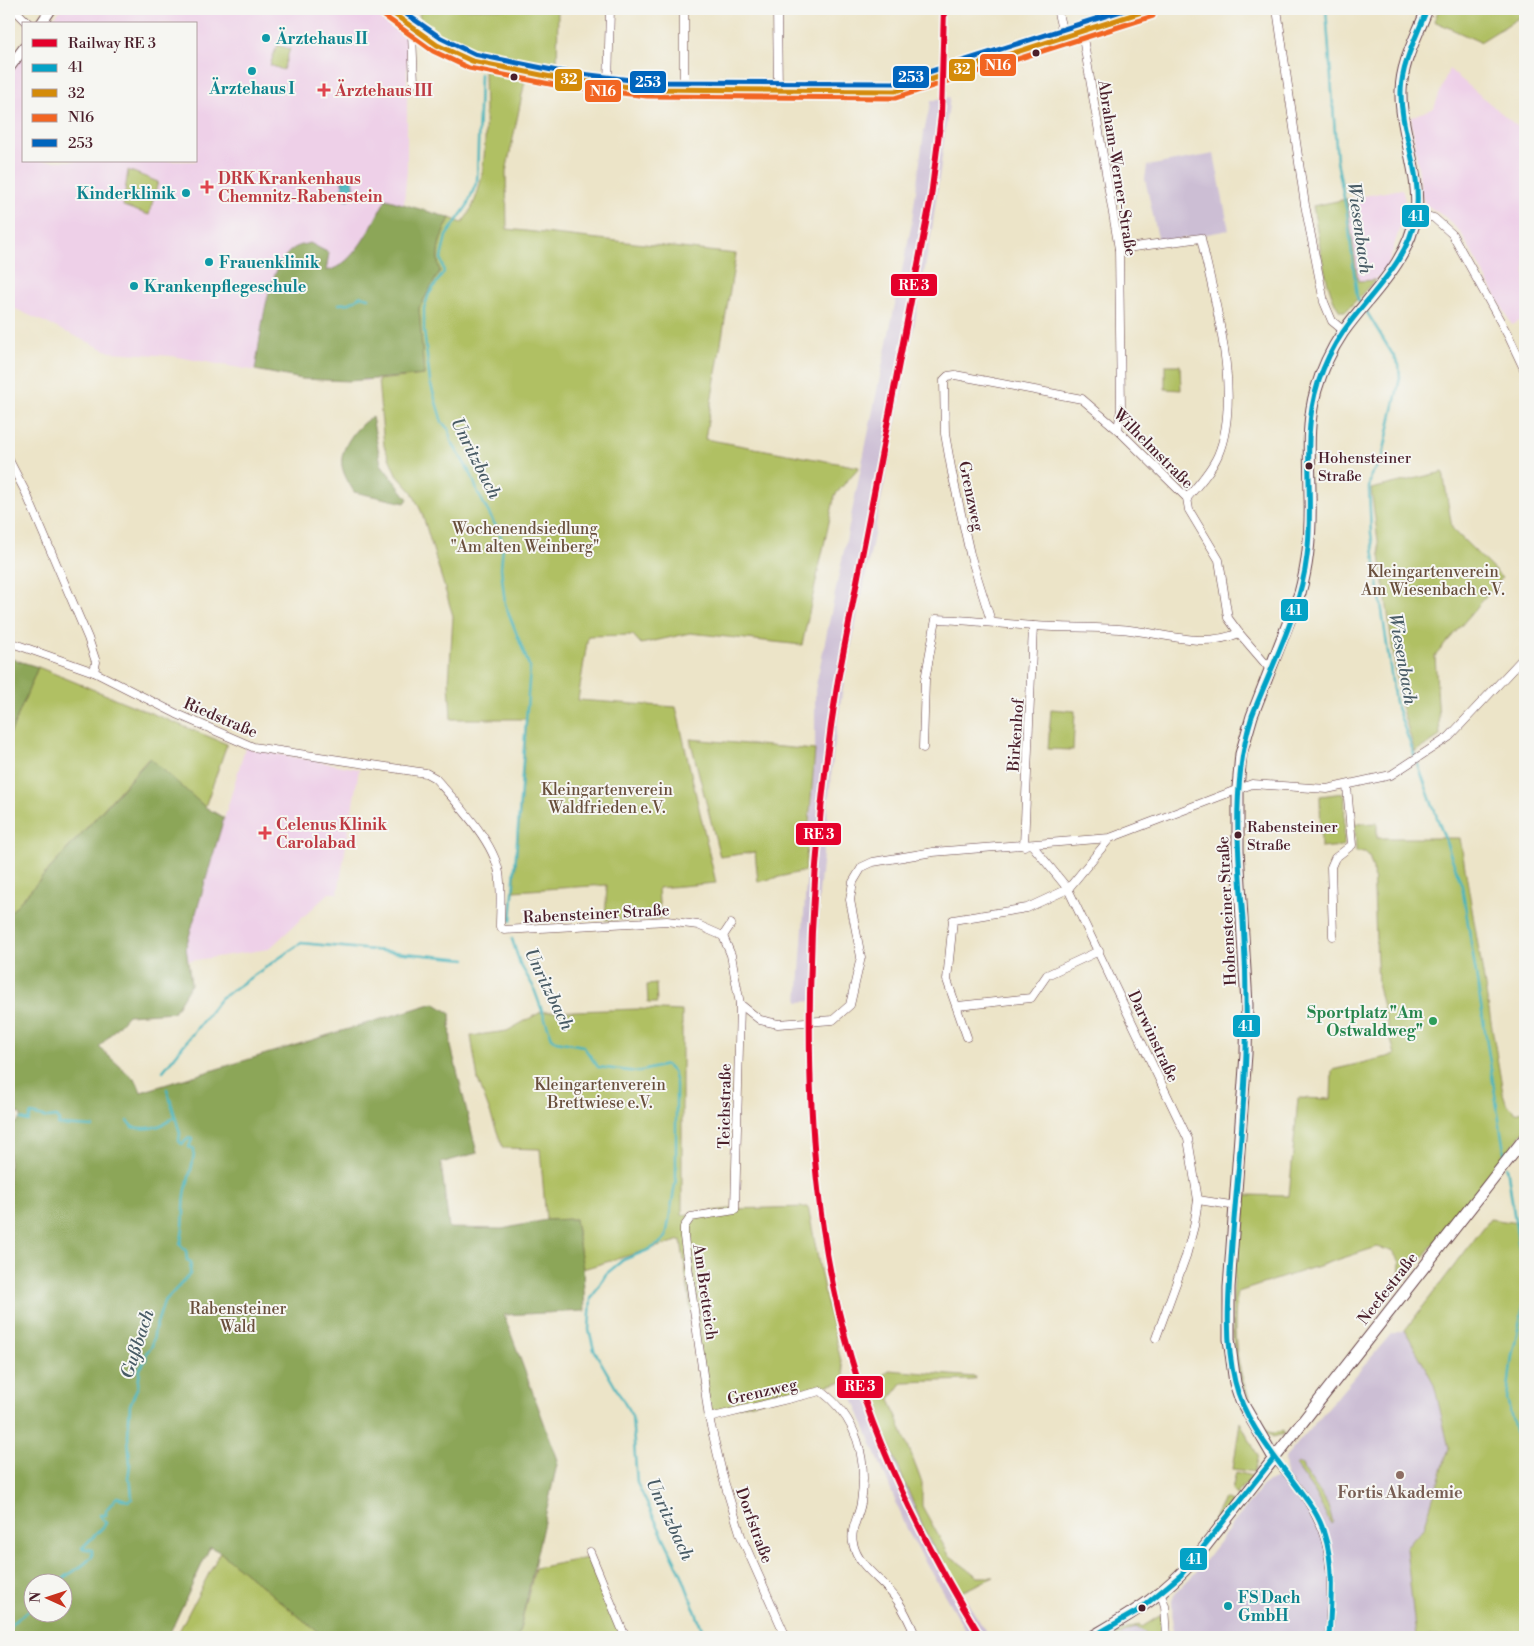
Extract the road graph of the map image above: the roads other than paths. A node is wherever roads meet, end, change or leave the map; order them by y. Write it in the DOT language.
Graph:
graph roads {
  1 [pos="14,9"];
  2 [pos="51,9"];
  3 [pos="387,9"];
  4 [pos="411,9"];
  5 [pos="610,9"];
  6 [pos="684,9"];
  7 [pos="777,9"];
  8 [pos="1057,9"];
  9 [pos="1151,9"];
  10 [pos="1277,9"];
  11 [pos="1428,9"];
  12 [pos="27,22"];
  13 [pos="42,22"];
  14 [pos="413,28"];
  15 [pos="1082,32"];
  16 [pos="1064,38"];
  17 [pos="22,51"];
  18 [pos="9,68"];
  19 [pos="414,83"];
  20 [pos="608,85"];
  21 [pos="684,89"];
  22 [pos="778,91"];
  23 [pos="1416,213"];
  24 [pos="1119,249"];
  25 [pos="1344,330"];
  26 [pos="1525,371"];
  27 [pos="948,376"];
  28 [pos="1118,430"];
  29 [pos="9,460"];
  30 [pos="1187,498"];
  31 [pos="991,621"];
  32 [pos="1033,626"];
  33 [pos="1239,633"];
  34 [pos="9,642"];
  35 [pos="1525,656"];
  36 [pos="1270,669"];
  37 [pos="94,672"];
  38 [pos="923,748"];
  39 [pos="1347,786"];
  40 [pos="1238,788"];
  41 [pos="1110,838"];
  42 [pos="1032,845"];
  43 [pos="1024,846"];
  44 [pos="1068,889"];
  45 [pos="731,924"];
  46 [pos="500,927"];
  47 [pos="723,936"];
  48 [pos="1333,936"];
  49 [pos="1099,951"];
  50 [pos="740,1004"];
  51 [pos="958,1006"];
  52 [pos="967,1037"];
  53 [pos="1525,1138"];
  54 [pos="1198,1200"];
  55 [pos="1237,1206"];
  56 [pos="736,1210"];
  57 [pos="1156,1338"];
  58 [pos="709,1418"];
  59 [pos="1274,1458"];
  60 [pos="590,1552"];
  61 [pos="1161,1594"];
  62 [pos="627,1637"];
  63 [pos="786,1637"];
  64 [pos="916,1637"];
  65 [pos="1092,1637"];
  66 [pos="1167,1637"];
  67 [pos="1329,1637"];
  1 -- 12 [label="street"];
  2 -- 13 [label="street"];
  3 -- 14 [label="street"];
  4 -- 14 [label="street"];
  5 -- 20 [label="street"];
  6 -- 21 [label="street"];
  7 -- 22 [label="street"];
  8 -- 16 [label="street"];
  9 -- 15 [label="street"];
  10 -- 25 [label="street"];
  11 -- 23 [label="main road, Hohensteiner Straße"];
  14 -- 19 [label="street"];
  14 -- 20 [label="street"];
  15 -- 16 [label="street"];
  15 -- 24 [label="street, Abraham-Werner-Straße"];
  16 -- 22 [label="street"];
  17 -- 18 [label="street"];
  20 -- 21 [label="street"];
  21 -- 22 [label="street"];
  23 -- 25 [label="main road, Hohensteiner Straße"];
  23 -- 26 [label="street"];
  24 -- 28 [label="street, Abraham-Werner-Straße"];
  24 -- 30 [label="street"];
  25 -- 36 [label="main road, Hohensteiner Straße"];
  27 -- 28 [label="street, Wilhelmstraße"];
  27 -- 31 [label="street, Grenzweg"];
  28 -- 30 [label="street, Wilhelmstraße"];
  29 -- 37 [label="street"];
  30 -- 33 [label="street, Wilhelmstraße"];
  31 -- 32 [label="street"];
  31 -- 38 [label="street"];
  32 -- 33 [label="street"];
  32 -- 43 [label="street, Birkenhof"];
  33 -- 36 [label="street, Wilhelmstraße"];
  34 -- 37 [label="street, Riedstraße"];
  35 -- 39 [label="street"];
  36 -- 40 [label="main road, Hohensteiner Straße"];
  37 -- 46 [label="street, Riedstraße"];
  39 -- 40 [label="street"];
  39 -- 48 [label="street"];
  40 -- 41 [label="street"];
  40 -- 55 [label="main road, Hohensteiner Straße"];
  41 -- 42 [label="street"];
  41 -- 44 [label="street"];
  42 -- 43 [label="street"];
  42 -- 44 [label="street, Darwinstraße"];
  43 -- 50 [label="street"];
  44 -- 49 [label="street, Darwinstraße"];
  44 -- 51 [label="street"];
  45 -- 47 [label="street"];
  46 -- 47 [label="street, Rabensteiner Straße"];
  47 -- 50 [label="street"];
  49 -- 51 [label="street"];
  49 -- 54 [label="street, Darwinstraße"];
  50 -- 56 [label="street, Teichstraße"];
  51 -- 52 [label="street"];
  53 -- 59 [label="main road, Neefestraße"];
  54 -- 55 [label="street"];
  54 -- 57 [label="street, Darwinstraße"];
  55 -- 59 [label="main road, Hohensteiner Straße"];
  56 -- 58 [label="street, Am Bretteich"];
  58 -- 63 [label="street, Dorfstraße"];
  58 -- 64 [label="street, Grenzweg"];
  59 -- 61 [label="main road, Neefestraße"];
  59 -- 67 [label="street"];
  60 -- 62 [label="street"];
  61 -- 65 [label="main road, Neefestraße"];
  61 -- 66 [label="street"];
}
